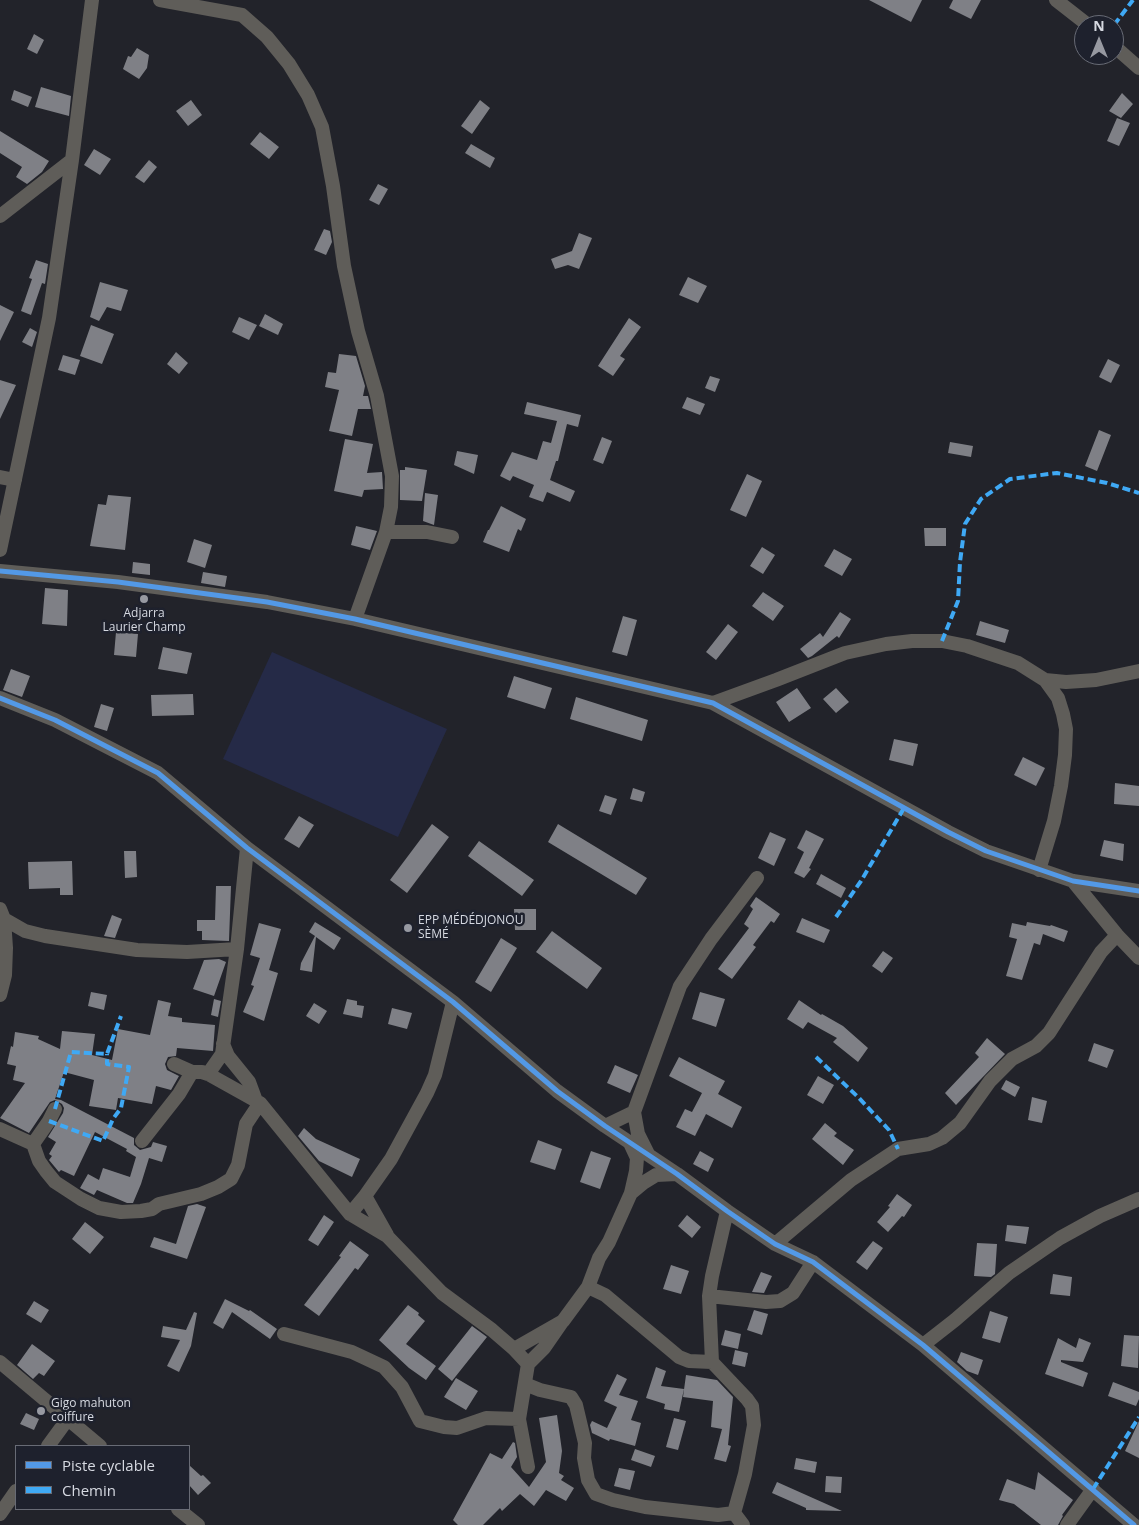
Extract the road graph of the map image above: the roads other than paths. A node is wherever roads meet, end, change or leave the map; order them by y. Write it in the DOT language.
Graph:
graph roads {
  1 [pos="92,0"];
  2 [pos="160,0"];
  3 [pos="1056,0"];
  4 [pos="1075,15"];
  5 [pos="1124,55"];
  6 [pos="1139,68"];
  7 [pos="72,160"];
  8 [pos="0,216"];
  9 [pos="0,477"];
  10 [pos="15,480"];
  11 [pos="386,532"];
  12 [pos="452,538"];
  13 [pos="0,550"];
  14 [pos="0,571"];
  15 [pos="355,619"];
  16 [pos="1139,672"];
  17 [pos="1045,680"];
  18 [pos="0,698"];
  19 [pos="713,703"];
  20 [pos="247,848"];
  21 [pos="1039,870"];
  22 [pos="757,878"];
  23 [pos="1073,881"];
  24 [pos="1139,891"];
  25 [pos="2,914"];
  26 [pos="1116,935"];
  27 [pos="237,949"];
  28 [pos="1139,958"];
  29 [pos="0,995"];
  30 [pos="453,1002"];
  31 [pos="223,1044"];
  32 [pos="174,1064"];
  33 [pos="192,1072"];
  34 [pos="208,1074"];
  35 [pos="258,1102"];
  36 [pos="55,1109"];
  37 [pos="634,1112"];
  38 [pos="605,1126"];
  39 [pos="0,1129"];
  40 [pos="142,1141"];
  41 [pos="630,1143"];
  42 [pos="33,1144"];
  43 [pos="648,1154"];
  44 [pos="678,1174"];
  45 [pos="631,1193"];
  46 [pos="366,1196"];
  47 [pos="1139,1199"];
  48 [pos="727,1211"];
  49 [pos="350,1214"];
  50 [pos="388,1236"];
  51 [pos="776,1244"];
  52 [pos="813,1262"];
  53 [pos="588,1288"];
  54 [pos="709,1296"];
  55 [pos="563,1321"];
  56 [pos="284,1334"];
  57 [pos="923,1344"];
  58 [pos="514,1349"];
  59 [pos="0,1362"];
  60 [pos="712,1362"];
  61 [pos="528,1364"];
  62 [pos="525,1384"];
  63 [pos="519,1419"];
  64 [pos="67,1420"];
  65 [pos="49,1445"];
  66 [pos="99,1445"];
  67 [pos="528,1467"];
  68 [pos="1093,1489"];
  69 [pos="15,1492"];
  70 [pos="179,1510"];
  71 [pos="734,1513"];
  72 [pos="0,1514"];
  73 [pos="198,1525"];
  74 [pos="743,1525"];
  75 [pos="1067,1525"];
  76 [pos="1134,1525"];
  1 -- 7 [label="street"];
  2 -- 11 [label="street"];
  3 -- 4 [label="street"];
  5 -- 6 [label="street"];
  7 -- 8 [label="street"];
  7 -- 10 [label="street"];
  9 -- 10 [label="street"];
  10 -- 13 [label="street"];
  11 -- 12 [label="street"];
  11 -- 15 [label="street"];
  14 -- 15 [label="street"];
  15 -- 19 [label="street"];
  16 -- 17 [label="street"];
  17 -- 19 [label="street"];
  17 -- 21 [label="street"];
  18 -- 20 [label="street"];
  19 -- 21 [label="street"];
  20 -- 27 [label="street"];
  20 -- 30 [label="street"];
  21 -- 23 [label="street"];
  22 -- 37 [label="street"];
  23 -- 24 [label="street"];
  23 -- 26 [label="street"];
  25 -- 27 [label="street"];
  25 -- 29 [label="street"];
  26 -- 28 [label="street"];
  26 -- 51 [label="street"];
  27 -- 31 [label="street"];
  30 -- 38 [label="street"];
  30 -- 46 [label="street"];
  31 -- 34 [label="street"];
  31 -- 35 [label="street"];
  32 -- 33 [label="street"];
  33 -- 34 [label="street"];
  33 -- 40 [label="street"];
  34 -- 35 [label="street"];
  35 -- 42 [label="street"];
  35 -- 49 [label="street"];
  36 -- 42 [label="street"];
  37 -- 38 [label="street"];
  37 -- 43 [label="street"];
  38 -- 41 [label="street"];
  39 -- 42 [label="street"];
  41 -- 43 [label="street"];
  41 -- 45 [label="street"];
  43 -- 44 [label="street"];
  44 -- 45 [label="street"];
  44 -- 48 [label="street"];
  45 -- 53 [label="street"];
  46 -- 49 [label="street"];
  46 -- 50 [label="street"];
  47 -- 57 [label="street"];
  48 -- 51 [label="street"];
  48 -- 54 [label="street"];
  49 -- 50 [label="street"];
  50 -- 58 [label="street"];
  51 -- 52 [label="street"];
  52 -- 54 [label="street"];
  52 -- 57 [label="street"];
  53 -- 55 [label="street"];
  53 -- 60 [label="street"];
  54 -- 60 [label="street"];
  55 -- 58 [label="street"];
  55 -- 61 [label="street"];
  56 -- 63 [label="street"];
  57 -- 68 [label="street"];
  58 -- 61 [label="street"];
  59 -- 64 [label="street"];
  60 -- 71 [label="street"];
  61 -- 62 [label="street"];
  62 -- 63 [label="street"];
  62 -- 71 [label="street"];
  63 -- 67 [label="street"];
  64 -- 65 [label="street"];
  64 -- 66 [label="street"];
  68 -- 75 [label="street"];
  68 -- 76 [label="street"];
  69 -- 72 [label="street"];
  70 -- 73 [label="street"];
  71 -- 74 [label="street"];
}
